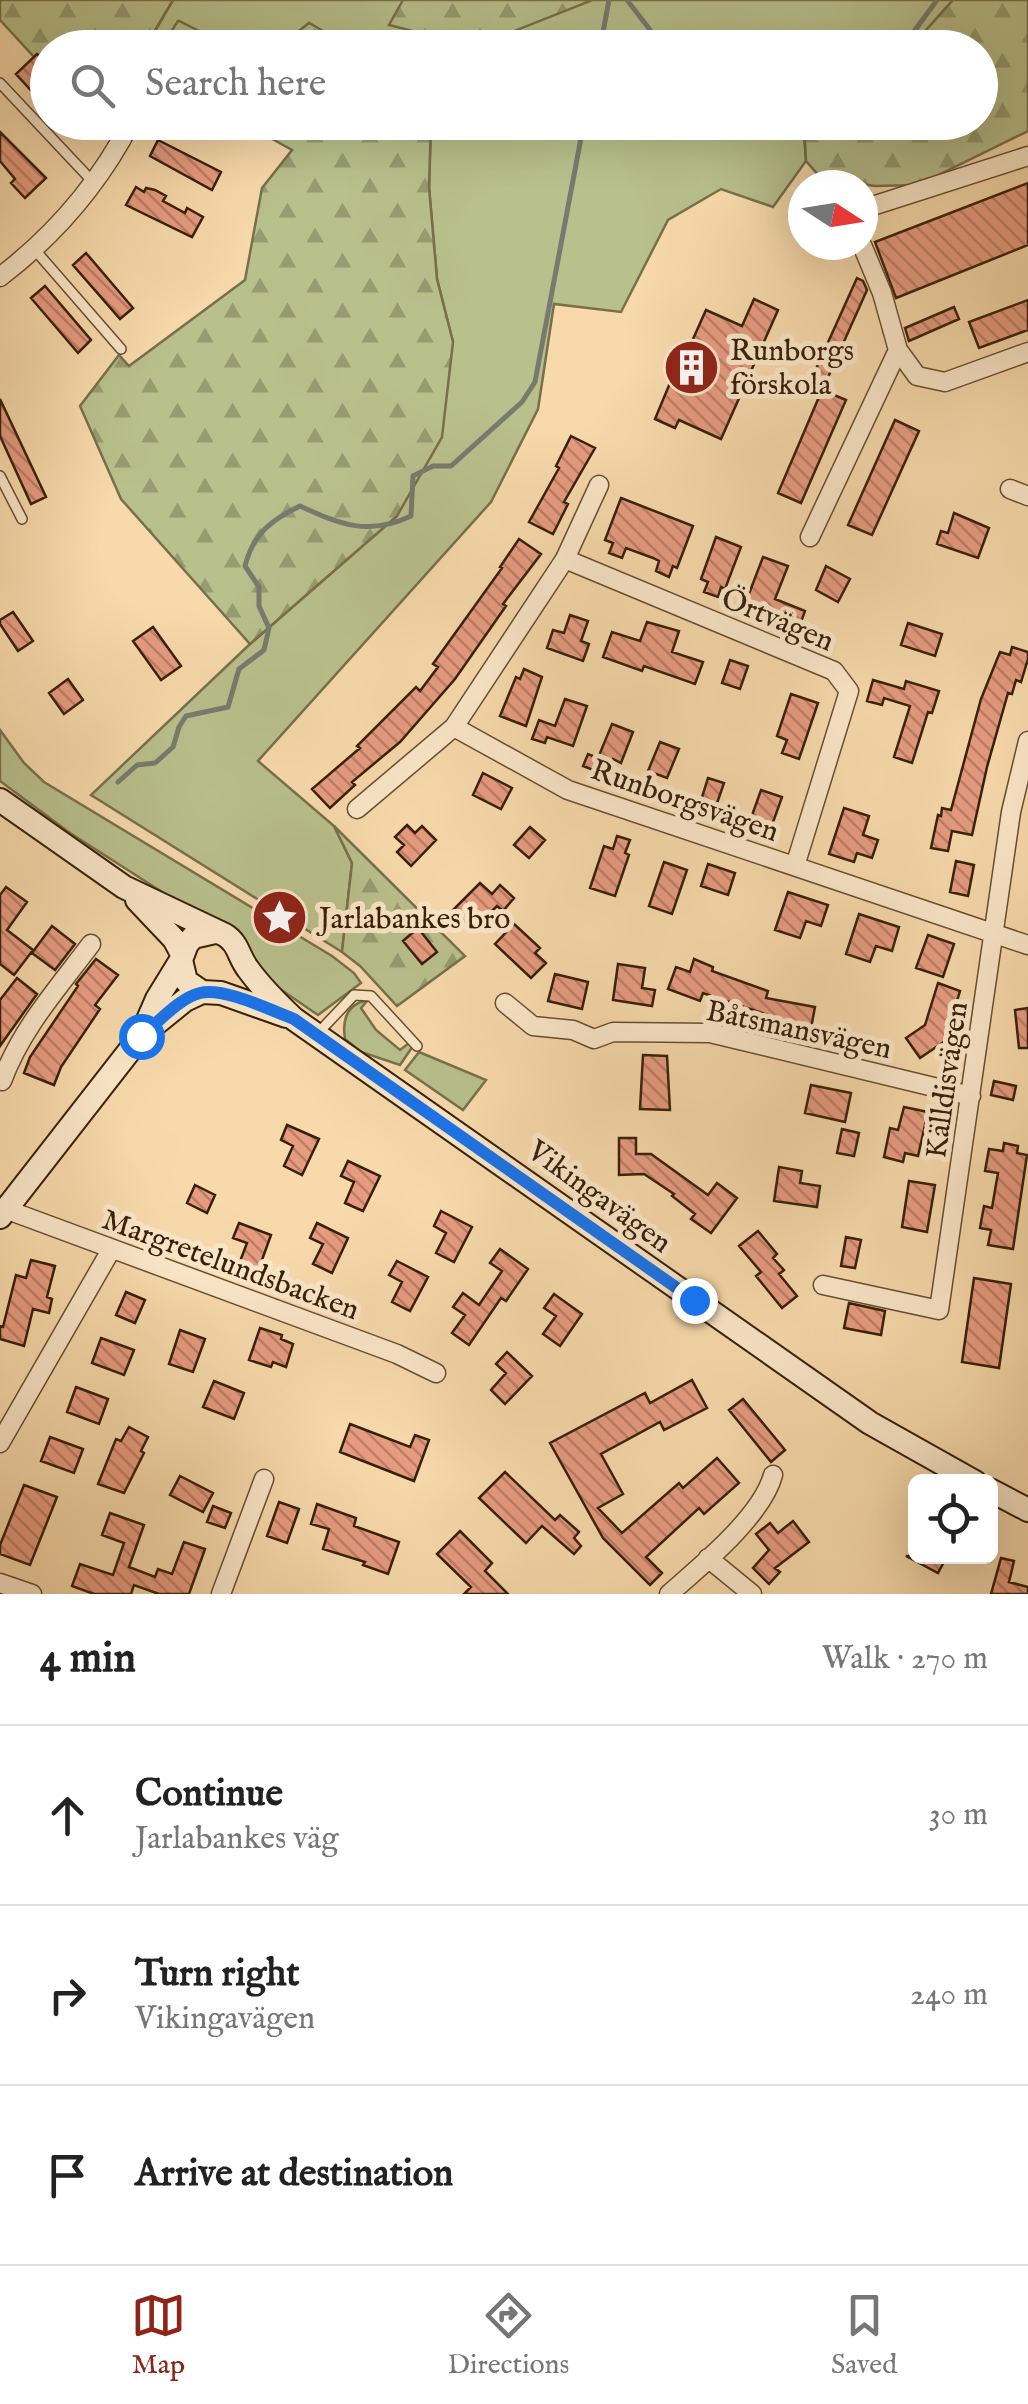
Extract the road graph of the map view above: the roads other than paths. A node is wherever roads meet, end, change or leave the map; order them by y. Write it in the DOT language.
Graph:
graph roads {
  1 [pos="0,83"];
  2 [pos="30,115"];
  3 [pos="54,140"];
  4 [pos="122,140"];
  5 [pos="1028,156"];
  6 [pos="94,183"];
  7 [pos="878,208"];
  8 [pos="35,250"];
  9 [pos="868,260"];
  10 [pos="0,277"];
  11 [pos="121,349"];
  12 [pos="898,350"];
  13 [pos="1028,352"];
  14 [pos="0,476"];
  15 [pos="598,485"];
  16 [pos="22,520"];
  17 [pos="810,537"];
  18 [pos="565,559"];
  19 [pos="454,727"];
  20 [pos="1028,741"];
  21 [pos="0,800"];
  22 [pos="358,809"];
  23 [pos="795,866"];
  24 [pos="124,887"];
  25 [pos="215,932"];
  26 [pos="994,934"];
  27 [pos="91,944"];
  28 [pos="1028,945"];
  29 [pos="182,957"];
  30 [pos="243,962"];
  31 [pos="212,992"];
  32 [pos="505,1003"];
  33 [pos="294,1019"];
  34 [pos="316,1035"];
  35 [pos="141,1036"];
  36 [pos="417,1046"];
  37 [pos="2,1082"];
  38 [pos="971,1096"];
  39 [pos="3,1213"];
  40 [pos="112,1250"];
  41 [pos="823,1285"];
  42 [pos="436,1373"];
  43 [pos="0,1443"];
  44 [pos="773,1474"];
  45 [pos="961,1474"];
  46 [pos="264,1479"];
  47 [pos="998,1494"];
  48 [pos="1028,1510"];
  49 [pos="708,1558"];
  50 [pos="0,1583"];
  51 [pos="32,1594"];
  52 [pos="221,1594"];
  53 [pos="669,1594"];
  54 [pos="752,1594"];
  1 -- 2 [label="lane"];
  3 -- 6 [label="lane"];
  4 -- 6 [label="street"];
  5 -- 7 [label="street"];
  6 -- 8 [label="street"];
  8 -- 10 [label="street"];
  8 -- 11 [label="lane"];
  9 -- 12 [label="street"];
  12 -- 13 [label="street"];
  12 -- 17 [label="street"];
  14 -- 16 [label="lane"];
  15 -- 18 [label="street"];
  18 -- 19 [label="street"];
  18 -- 23 [label="street, Örtvägen"];
  19 -- 22 [label="street"];
  19 -- 23 [label="street, Runborgsvägen"];
  20 -- 26 [label="street, Källdisvägen"];
  21 -- 24 [label="main road, Vikingavägen"];
  23 -- 26 [label="street, Runborgsvägen"];
  24 -- 25 [label="main road, Vikingavägen"];
  24 -- 29 [label="main road, Vikingavägen"];
  25 -- 29 [label="main road"];
  25 -- 30 [label="main road, Vikingavägen"];
  26 -- 28 [label="street, Runborgsvägen"];
  26 -- 38 [label="street, Källdisvägen"];
  27 -- 37 [label="street"];
  29 -- 31 [label="main road, Vikingavägen"];
  29 -- 35 [label="main road"];
  30 -- 31 [label="main road"];
  30 -- 33 [label="main road, Vikingavägen"];
  31 -- 33 [label="main road, Vikingavägen"];
  31 -- 35 [label="main road"];
  32 -- 38 [label="street, Båtsmansvägen"];
  33 -- 34 [label="main road, Vikingavägen"];
  34 -- 36 [label="lane"];
  34 -- 45 [label="main road, Vikingavägen"];
  35 -- 39 [label="main road"];
  38 -- 41 [label="street, Källdisvägen"];
  39 -- 40 [label="street, Margretelundsbacken"];
  40 -- 42 [label="street, Margretelundsbacken"];
  40 -- 43 [label="street"];
  44 -- 49 [label="street"];
  46 -- 52 [label="street"];
  47 -- 48 [label="main road"];
  49 -- 53 [label="street"];
  49 -- 54 [label="street"];
  50 -- 51 [label="street"];
}
